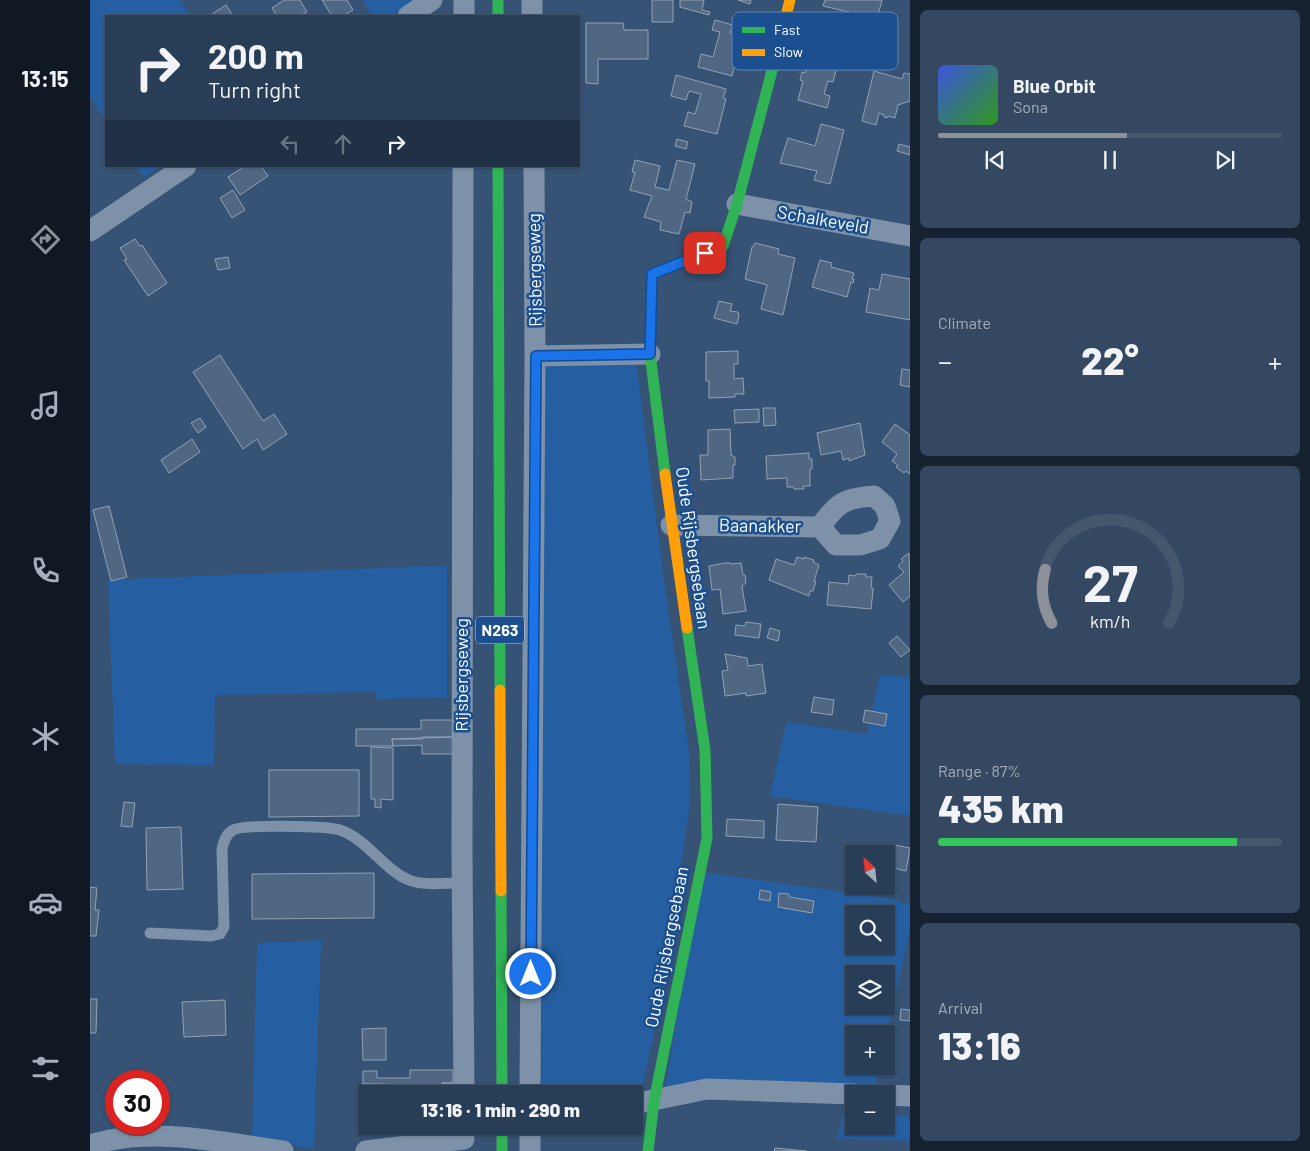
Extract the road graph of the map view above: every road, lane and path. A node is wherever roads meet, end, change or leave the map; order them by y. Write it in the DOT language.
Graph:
graph roads {
  1 [pos="432,0"];
  2 [pos="464,0"];
  3 [pos="498,0"];
  4 [pos="532,0"];
  5 [pos="410,15"];
  6 [pos="464,15"];
  7 [pos="498,15"];
  8 [pos="532,15"];
  9 [pos="772,70"];
  10 [pos="185,167"];
  11 [pos="463,167"];
  12 [pos="498,167"];
  13 [pos="534,167"];
  14 [pos="737,204"];
  15 [pos="90,231"];
  16 [pos="910,236"];
  17 [pos="650,354"];
  18 [pos="536,356"];
  19 [pos="671,525"];
  20 [pos="820,527"];
  21 [pos="462,884"];
  22 [pos="150,933"];
  23 [pos="464,1085"];
  24 [pos="502,1085"];
  25 [pos="530,1085"];
  26 [pos="845,1094"];
  27 [pos="895,1095"];
  28 [pos="910,1096"];
  29 [pos="644,1102"];
  30 [pos="502,1135"];
  31 [pos="530,1135"];
  32 [pos="464,1139"];
  33 [pos="90,1145"];
  34 [pos="283,1151"];
  35 [pos="366,1151"];
  36 [pos="502,1151"];
  37 [pos="530,1151"];
  38 [pos="648,1151"];
  1 -- 5 [label="street"];
  2 -- 6 [label="street"];
  3 -- 7 [label="street"];
  4 -- 8 [label="street"];
  9 -- 14 [label="street, Oude Rijsbergsebaan"];
  10 -- 15 [label="street"];
  11 -- 21 [label="street, Rijsbergseweg"];
  12 -- 24 [label="street, Rijsbergseweg / N263"];
  13 -- 18 [label="street, Rijsbergseweg"];
  14 -- 16 [label="street, Schalkeveld"];
  14 -- 17 [label="street, Oude Rijsbergsebaan"];
  17 -- 18 [label="street"];
  17 -- 19 [label="street, Oude Rijsbergsebaan"];
  18 -- 25 [label="street, Rijsbergseweg"];
  19 -- 20 [label="street, Baanakker"];
  19 -- 29 [label="street, Oude Rijsbergsebaan"];
  21 -- 22 [label="lane"];
  21 -- 23 [label="street, Rijsbergseweg"];
  26 -- 29 [label="street"];
  27 -- 28 [label="street"];
  29 -- 38 [label="street, Oude Rijsbergsebaan"];
  30 -- 36 [label="street"];
  31 -- 37 [label="street"];
  32 -- 35 [label="street"];
  33 -- 34 [label="street"];
}
